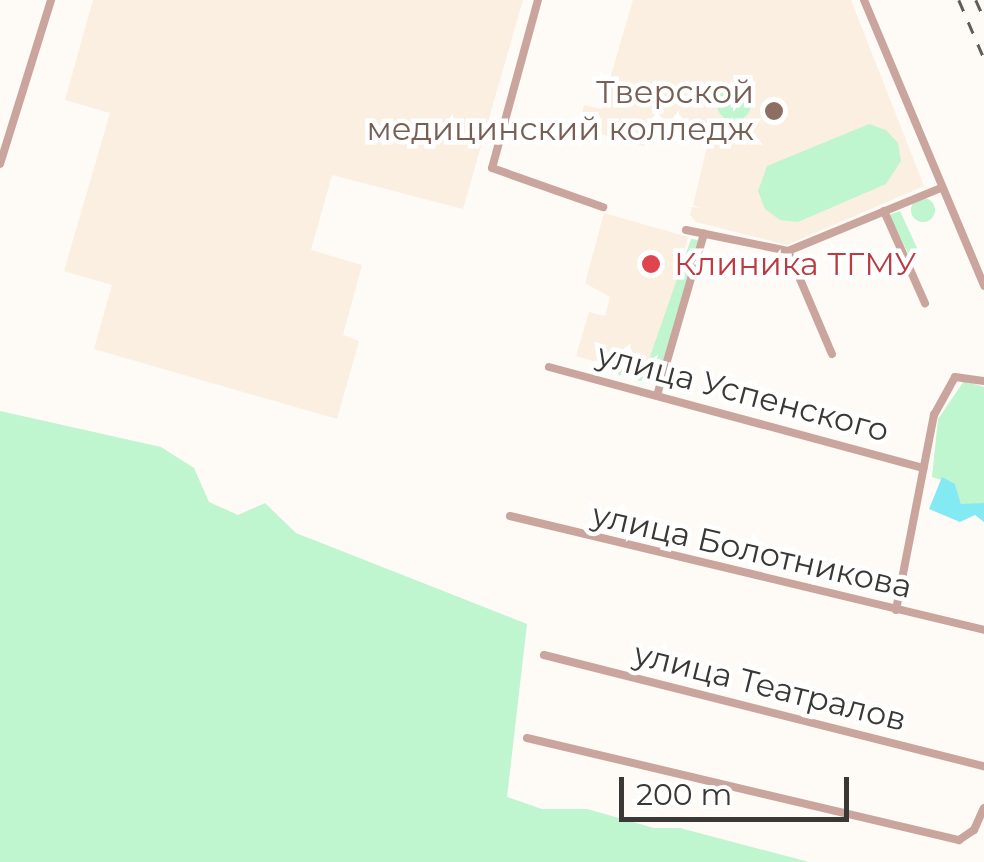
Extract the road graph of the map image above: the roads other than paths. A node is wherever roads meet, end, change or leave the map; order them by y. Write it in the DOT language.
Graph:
graph roads {
  1 [pos="51,0"];
  2 [pos="538,0"];
  3 [pos="864,0"];
  4 [pos="1,160"];
  5 [pos="941,188"];
  6 [pos="603,207"];
  7 [pos="884,211"];
  8 [pos="686,230"];
  9 [pos="704,234"];
  10 [pos="788,251"];
  11 [pos="984,286"];
  12 [pos="925,303"];
  13 [pos="832,354"];
  14 [pos="548,367"];
  15 [pos="984,380"];
  16 [pos="658,392"];
  17 [pos="924,468"];
  18 [pos="510,516"];
  19 [pos="896,610"];
  20 [pos="984,630"];
  21 [pos="544,655"];
  22 [pos="527,738"];
  23 [pos="984,766"];
  24 [pos="984,808"];
  1 -- 4 [label="street"];
  2 -- 6 [label="street"];
  3 -- 5 [label="street"];
  5 -- 7 [label="street"];
  5 -- 11 [label="street"];
  7 -- 10 [label="street"];
  7 -- 12 [label="street"];
  8 -- 9 [label="street"];
  9 -- 10 [label="street"];
  9 -- 16 [label="street"];
  10 -- 13 [label="street"];
  14 -- 16 [label="street, улица Успенского"];
  15 -- 17 [label="street"];
  16 -- 17 [label="street, улица Успенского"];
  17 -- 19 [label="street"];
  18 -- 19 [label="street, улица Болотникова"];
  19 -- 20 [label="street, улица Болотникова"];
  21 -- 23 [label="street, улица Театралов"];
  22 -- 24 [label="street"];
}
